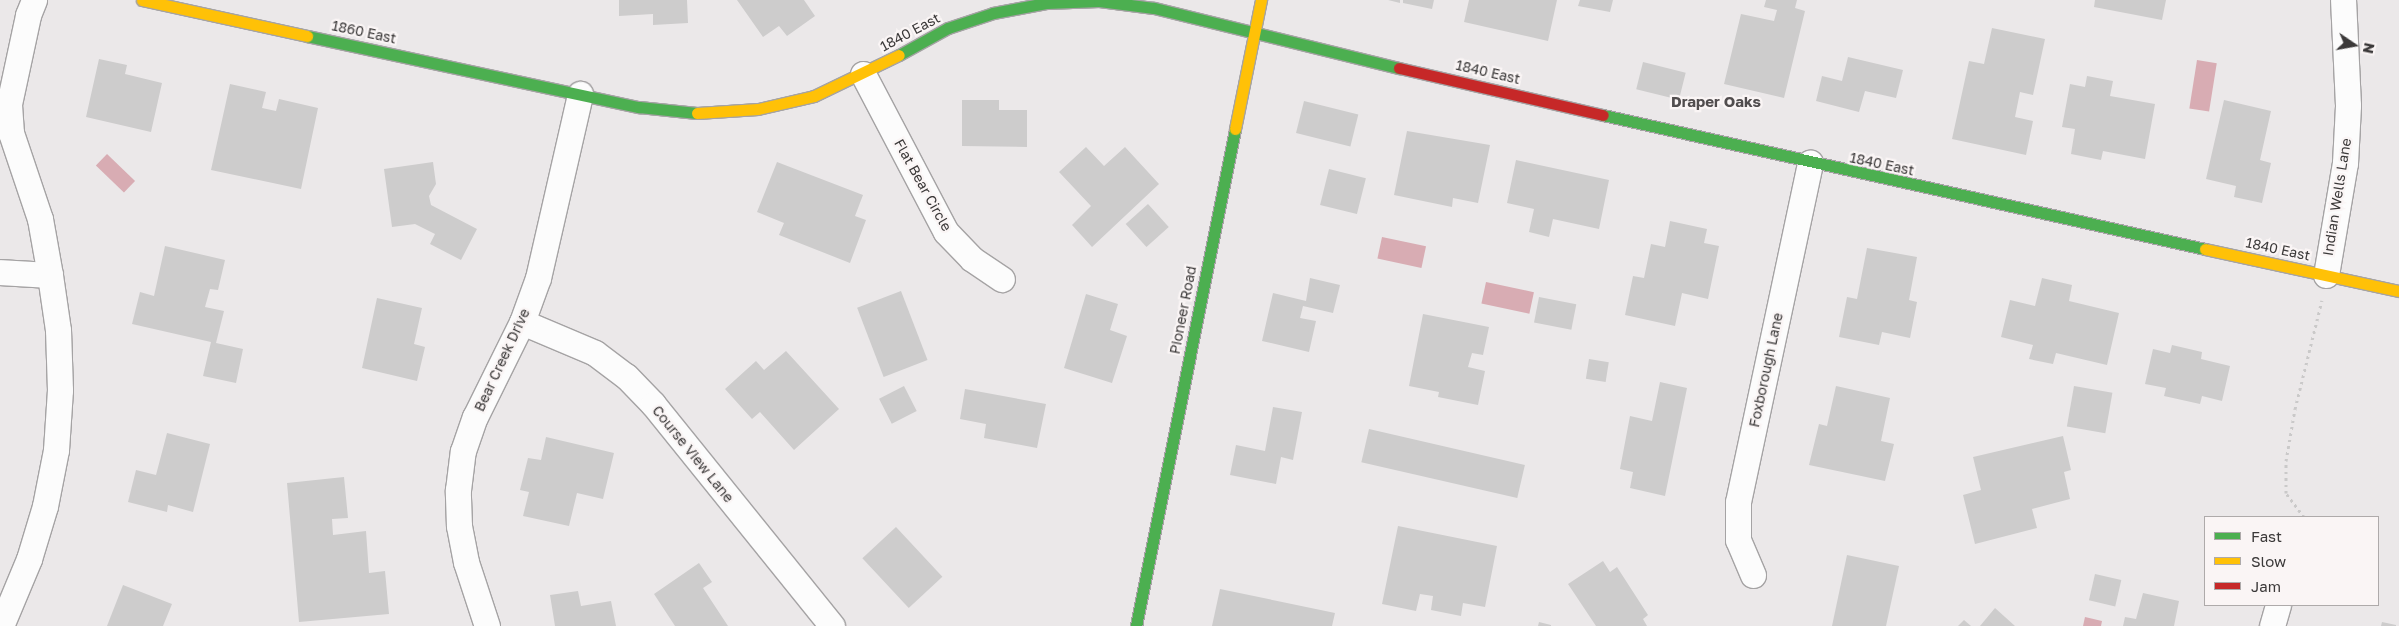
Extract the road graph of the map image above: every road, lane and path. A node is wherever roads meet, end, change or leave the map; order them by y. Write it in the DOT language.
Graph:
graph roads {
  1 [pos="34,0"];
  2 [pos="142,0"];
  3 [pos="1261,0"];
  4 [pos="2343,0"];
  5 [pos="1254,31"];
  6 [pos="864,74"];
  7 [pos="580,94"];
  8 [pos="1810,163"];
  9 [pos="0,272"];
  10 [pos="50,275"];
  11 [pos="2326,275"];
  12 [pos="1002,278"];
  13 [pos="2399,291"];
  14 [pos="522,322"];
  15 [pos="2303,516"];
  16 [pos="1752,575"];
  17 [pos="2278,606"];
  18 [pos="1,626"];
  19 [pos="488,626"];
  20 [pos="832,626"];
  21 [pos="1136,626"];
  22 [pos="2272,626"];
  1 -- 10 [label="street"];
  2 -- 7 [label="street, 1860 East"];
  3 -- 5 [label="street, Pioneer Road"];
  4 -- 11 [label="street, Indian Wells Lane"];
  5 -- 6 [label="street, 1840 East"];
  5 -- 8 [label="street, 1840 East"];
  5 -- 21 [label="street, Pioneer Road"];
  6 -- 7 [label="street, 1840 East"];
  6 -- 12 [label="street, Flat Bear Circle"];
  7 -- 14 [label="street, Bear Creek Drive"];
  8 -- 11 [label="street, 1840 East"];
  8 -- 16 [label="street, Foxborough Lane"];
  9 -- 10 [label="street"];
  10 -- 18 [label="street"];
  11 -- 13 [label="street, 1840 East"];
  11 -- 15 [label="path"];
  14 -- 19 [label="street, Bear Creek Drive"];
  14 -- 20 [label="street, Course View Lane"];
  17 -- 22 [label="street"];
}
